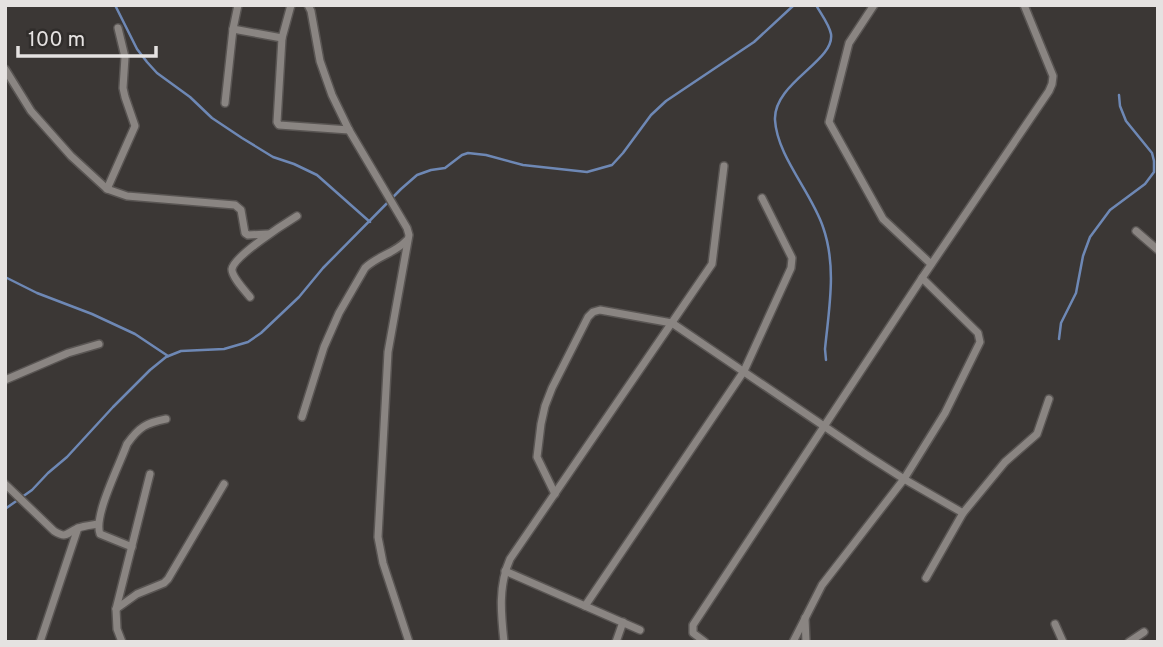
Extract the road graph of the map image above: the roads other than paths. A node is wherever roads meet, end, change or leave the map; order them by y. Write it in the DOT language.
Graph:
graph roads {
  1 [pos="238,5"];
  2 [pos="291,5"];
  3 [pos="308,5"];
  4 [pos="874,5"];
  5 [pos="1024,5"];
  6 [pos="118,28"];
  7 [pos="233,29"];
  8 [pos="282,38"];
  9 [pos="5,69"];
  10 [pos="225,103"];
  11 [pos="349,130"];
  12 [pos="724,166"];
  13 [pos="107,189"];
  14 [pos="762,198"];
  15 [pos="297,216"];
  16 [pos="1136,231"];
  17 [pos="268,234"];
  18 [pos="407,241"];
  19 [pos="1158,250"];
  20 [pos="932,264"];
  21 [pos="922,278"];
  22 [pos="250,297"];
  23 [pos="672,323"];
  24 [pos="99,344"];
  25 [pos="744,372"];
  26 [pos="5,380"];
  27 [pos="1049,399"];
  28 [pos="302,417"];
  29 [pos="166,419"];
  30 [pos="825,426"];
  31 [pos="150,474"];
  32 [pos="904,479"];
  33 [pos="5,484"];
  34 [pos="224,484"];
  35 [pos="555,494"];
  36 [pos="964,513"];
  37 [pos="98,524"];
  38 [pos="78,528"];
  39 [pos="132,547"];
  40 [pos="505,571"];
  41 [pos="926,578"];
  42 [pos="585,606"];
  43 [pos="116,610"];
  44 [pos="805,617"];
  45 [pos="623,622"];
  46 [pos="1055,624"];
  47 [pos="640,630"];
  48 [pos="1144,632"];
  49 [pos="40,642"];
  50 [pos="122,642"];
  51 [pos="409,642"];
  52 [pos="504,642"];
  53 [pos="616,642"];
  54 [pos="705,642"];
  55 [pos="793,642"];
  56 [pos="806,642"];
  57 [pos="1063,642"];
  58 [pos="1129,642"];
  1 -- 7 [label="street"];
  2 -- 8 [label="street"];
  3 -- 11 [label="street"];
  4 -- 20 [label="street"];
  5 -- 20 [label="street"];
  6 -- 13 [label="street"];
  7 -- 8 [label="street"];
  7 -- 10 [label="street"];
  8 -- 11 [label="street"];
  9 -- 13 [label="street"];
  11 -- 18 [label="street"];
  12 -- 23 [label="street"];
  13 -- 17 [label="street"];
  14 -- 25 [label="street"];
  15 -- 17 [label="street"];
  16 -- 19 [label="street"];
  17 -- 22 [label="street"];
  18 -- 28 [label="street"];
  18 -- 51 [label="street"];
  20 -- 21 [label="street"];
  21 -- 30 [label="street"];
  21 -- 32 [label="street"];
  23 -- 25 [label="street"];
  23 -- 35 [label="street"];
  23 -- 35 [label="street"];
  24 -- 26 [label="street"];
  25 -- 30 [label="street"];
  25 -- 42 [label="street"];
  27 -- 36 [label="street"];
  29 -- 37 [label="street"];
  30 -- 32 [label="street"];
  30 -- 54 [label="street"];
  31 -- 39 [label="street"];
  32 -- 36 [label="street"];
  32 -- 44 [label="street"];
  33 -- 38 [label="street"];
  34 -- 43 [label="street"];
  35 -- 40 [label="street"];
  36 -- 41 [label="street"];
  37 -- 38 [label="street"];
  37 -- 39 [label="street"];
  38 -- 49 [label="street"];
  39 -- 43 [label="street"];
  40 -- 42 [label="street"];
  40 -- 52 [label="street"];
  42 -- 45 [label="street"];
  43 -- 50 [label="street"];
  44 -- 55 [label="street"];
  44 -- 56 [label="street"];
  45 -- 47 [label="street"];
  45 -- 53 [label="street"];
  46 -- 57 [label="street"];
  48 -- 58 [label="street"];
}
